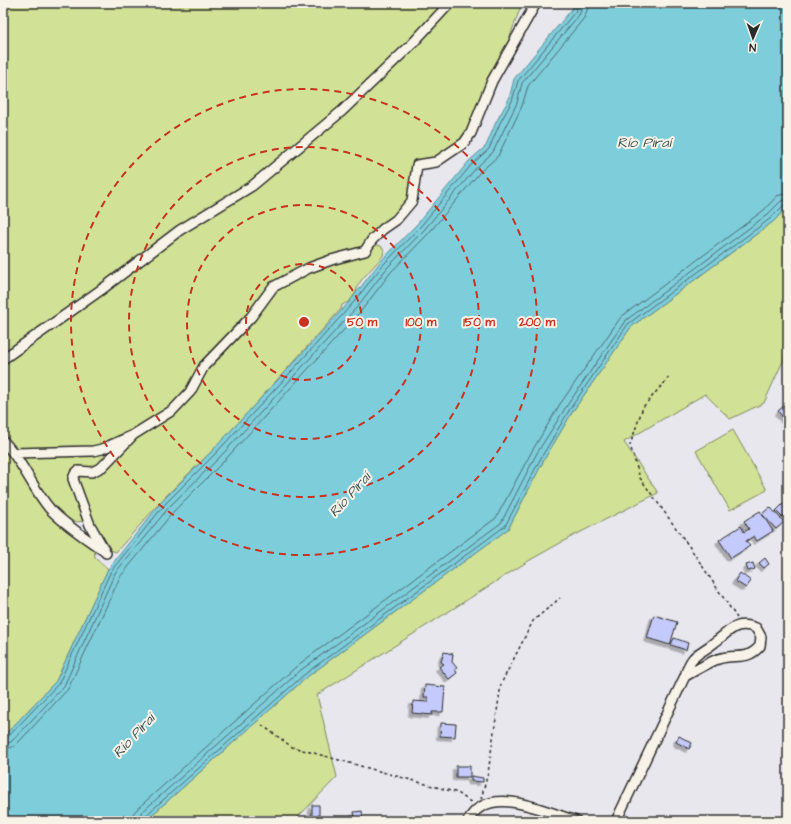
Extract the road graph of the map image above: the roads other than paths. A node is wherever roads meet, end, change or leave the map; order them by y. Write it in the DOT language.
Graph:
graph roads {
  1 [pos="450,3"];
  2 [pos="536,3"];
  3 [pos="3,359"];
  4 [pos="133,435"];
  5 [pos="3,441"];
  6 [pos="14,453"];
  7 [pos="685,676"];
  8 [pos="468,821"];
  9 [pos="576,821"];
  10 [pos="616,821"];
  1 -- 3 [label="street"];
  2 -- 4 [label="street"];
  4 -- 6 [label="street"];
  4 -- 6 [label="street"];
  5 -- 6 [label="street"];
  7 -- 7 [label="street"];
  7 -- 10 [label="street"];
  8 -- 9 [label="street"];
}
